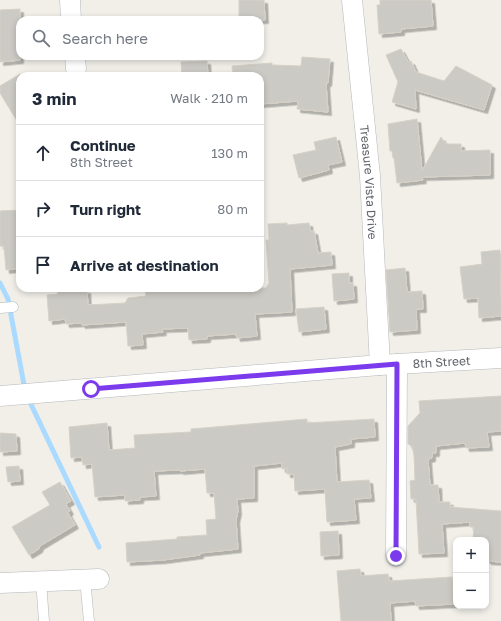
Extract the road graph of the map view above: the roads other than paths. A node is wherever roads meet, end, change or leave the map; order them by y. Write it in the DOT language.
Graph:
graph roads {
  1 [pos="70,0"];
  2 [pos="352,0"];
  3 [pos="71,16"];
  4 [pos="13,307"];
  5 [pos="0,308"];
  6 [pos="501,358"];
  7 [pos="388,365"];
  8 [pos="0,396"];
  9 [pos="396,556"];
  10 [pos="92,579"];
  11 [pos="41,581"];
  12 [pos="0,583"];
  13 [pos="44,621"];
  14 [pos="89,621"];
  1 -- 3 [label="street"];
  2 -- 7 [label="street, Treasure Vista Drive"];
  4 -- 5 [label="lane"];
  6 -- 7 [label="street, 8th Street"];
  7 -- 8 [label="street, 8th Street"];
  7 -- 9 [label="street, Treasure Vista Drive"];
  10 -- 11 [label="street"];
  10 -- 14 [label="lane"];
  11 -- 12 [label="street"];
  11 -- 13 [label="lane"];
}
